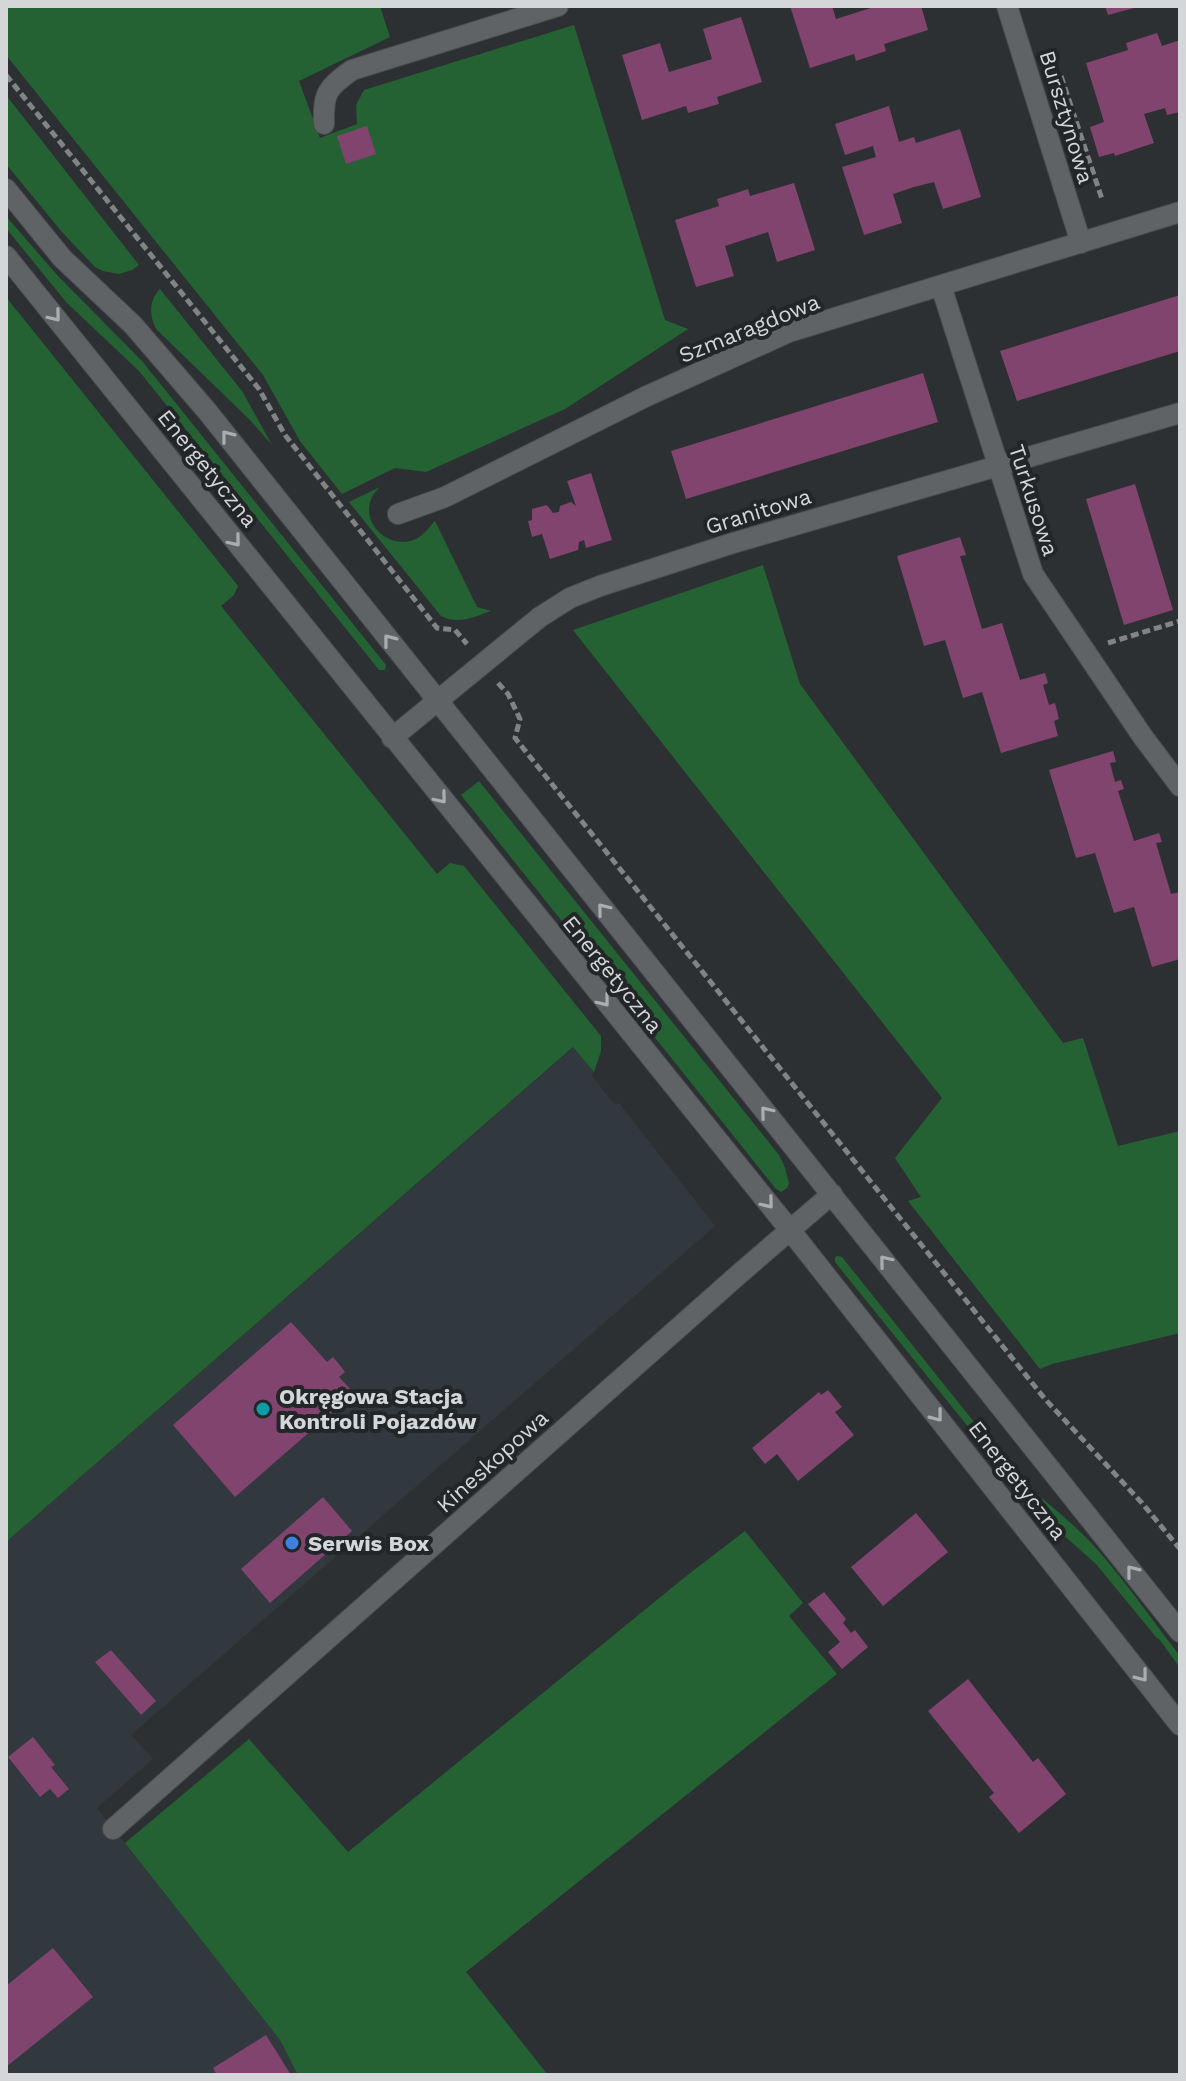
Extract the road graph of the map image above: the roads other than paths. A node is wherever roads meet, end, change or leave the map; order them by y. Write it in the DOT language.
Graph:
graph roads {
  1 [pos="558,6"];
  2 [pos="1007,6"];
  3 [pos="324,124"];
  4 [pos="6,189"];
  5 [pos="1180,212"];
  6 [pos="1081,243"];
  7 [pos="6,256"];
  8 [pos="941,286"];
  9 [pos="1180,413"];
  10 [pos="998,465"];
  11 [pos="398,514"];
  12 [pos="437,701"];
  13 [pos="392,738"];
  14 [pos="1180,786"];
  15 [pos="832,1194"];
  16 [pos="790,1230"];
  17 [pos="1180,1632"];
  18 [pos="1180,1725"];
  19 [pos="113,1829"];
  1 -- 3 [label="street"];
  2 -- 6 [label="street, Bursztynowa"];
  12 -- 4 [label="street, Energetyczna, one-way"];
  5 -- 6 [label="street, Szmaragdowa"];
  6 -- 8 [label="street, Szmaragdowa"];
  7 -- 13 [label="street, Energetyczna, one-way"];
  8 -- 10 [label="street, Turkusowa"];
  8 -- 11 [label="street, Szmaragdowa"];
  9 -- 10 [label="street, Granitowa"];
  10 -- 12 [label="street, Granitowa"];
  10 -- 14 [label="street, Turkusowa"];
  12 -- 13 [label="street, Granitowa"];
  15 -- 12 [label="street, Energetyczna, one-way"];
  13 -- 16 [label="street, Energetyczna, one-way"];
  15 -- 16 [label="street, Kineskopowa"];
  17 -- 15 [label="street, Energetyczna, one-way"];
  16 -- 18 [label="street, Energetyczna, one-way"];
  16 -- 19 [label="street, Kineskopowa"];
}
